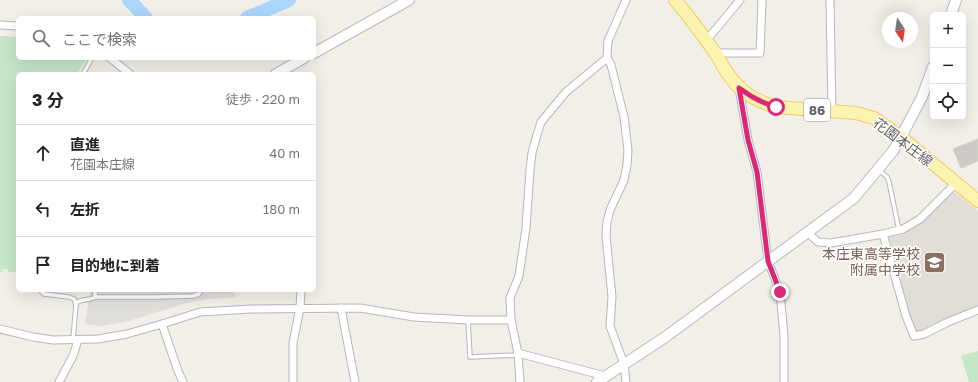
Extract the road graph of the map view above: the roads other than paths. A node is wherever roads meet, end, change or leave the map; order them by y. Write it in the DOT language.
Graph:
graph roads {
  1 [pos="409,0"];
  2 [pos="626,0"];
  3 [pos="675,0"];
  4 [pos="740,0"];
  5 [pos="762,0"];
  6 [pos="830,0"];
  7 [pos="956,0"];
  8 [pos="952,12"];
  9 [pos="0,25"];
  10 [pos="16,26"];
  11 [pos="706,41"];
  12 [pos="316,52"];
  13 [pos="715,53"];
  14 [pos="607,58"];
  15 [pos="91,60"];
  16 [pos="112,60"];
  17 [pos="300,60"];
  18 [pos="84,72"];
  19 [pos="128,72"];
  20 [pos="280,72"];
  21 [pos="930,75"];
  22 [pos="739,88"];
  23 [pos="832,111"];
  24 [pos="902,137"];
  25 [pos="878,170"];
  26 [pos="956,183"];
  27 [pos="978,200"];
  28 [pos="899,230"];
  29 [pos="808,233"];
  30 [pos="883,234"];
  31 [pos="768,261"];
  32 [pos="41,292"];
  33 [pos="96,292"];
  34 [pos="200,292"];
  35 [pos="301,292"];
  36 [pos="95,296"];
  37 [pos="76,303"];
  38 [pos="300,308"];
  39 [pos="341,308"];
  40 [pos="978,310"];
  41 [pos="468,320"];
  42 [pos="511,320"];
  43 [pos="162,324"];
  44 [pos="0,329"];
  45 [pos="76,340"];
  46 [pos="518,354"];
  47 [pos="624,364"];
  48 [pos="601,379"];
  49 [pos="59,382"];
  50 [pos="183,382"];
  51 [pos="294,382"];
  52 [pos="355,382"];
  53 [pos="520,382"];
  54 [pos="626,382"];
  55 [pos="784,382"];
  1 -- 12 [label="street"];
  2 -- 14 [label="street"];
  3 -- 11 [label="main road, 花園本庄線 / 86"];
  4 -- 11 [label="street"];
  5 -- 13 [label="street"];
  6 -- 23 [label="street"];
  7 -- 8 [label="street"];
  9 -- 10 [label="street"];
  11 -- 13 [label="main road, 花園本庄線 / 86"];
  13 -- 22 [label="main road, 花園本庄線 / 86"];
  14 -- 42 [label="street"];
  14 -- 47 [label="street"];
  15 -- 18 [label="lane"];
  16 -- 19 [label="street"];
  17 -- 20 [label="street"];
  21 -- 24 [label="street"];
  22 -- 23 [label="main road, 花園本庄線 / 86"];
  22 -- 31 [label="street"];
  23 -- 24 [label="main road, 花園本庄線 / 86"];
  24 -- 25 [label="street"];
  24 -- 26 [label="main road, 花園本庄線 / 86"];
  25 -- 28 [label="lane"];
  25 -- 29 [label="street"];
  26 -- 27 [label="main road, 花園本庄線 / 86"];
  26 -- 28 [label="street"];
  28 -- 30 [label="street"];
  29 -- 30 [label="street"];
  29 -- 31 [label="street"];
  30 -- 40 [label="street"];
  31 -- 47 [label="street"];
  31 -- 55 [label="street"];
  32 -- 37 [label="lane"];
  33 -- 36 [label="lane"];
  34 -- 36 [label="lane"];
  35 -- 38 [label="street"];
  36 -- 37 [label="lane"];
  37 -- 45 [label="lane"];
  38 -- 39 [label="street"];
  38 -- 43 [label="street"];
  38 -- 51 [label="street"];
  39 -- 41 [label="street"];
  39 -- 52 [label="street"];
  41 -- 42 [label="street"];
  41 -- 46 [label="lane"];
  42 -- 46 [label="street"];
  43 -- 45 [label="street"];
  43 -- 50 [label="street"];
  44 -- 45 [label="street"];
  45 -- 49 [label="street"];
  46 -- 48 [label="street"];
  46 -- 53 [label="street"];
  47 -- 48 [label="street"];
  47 -- 54 [label="street"];
}
